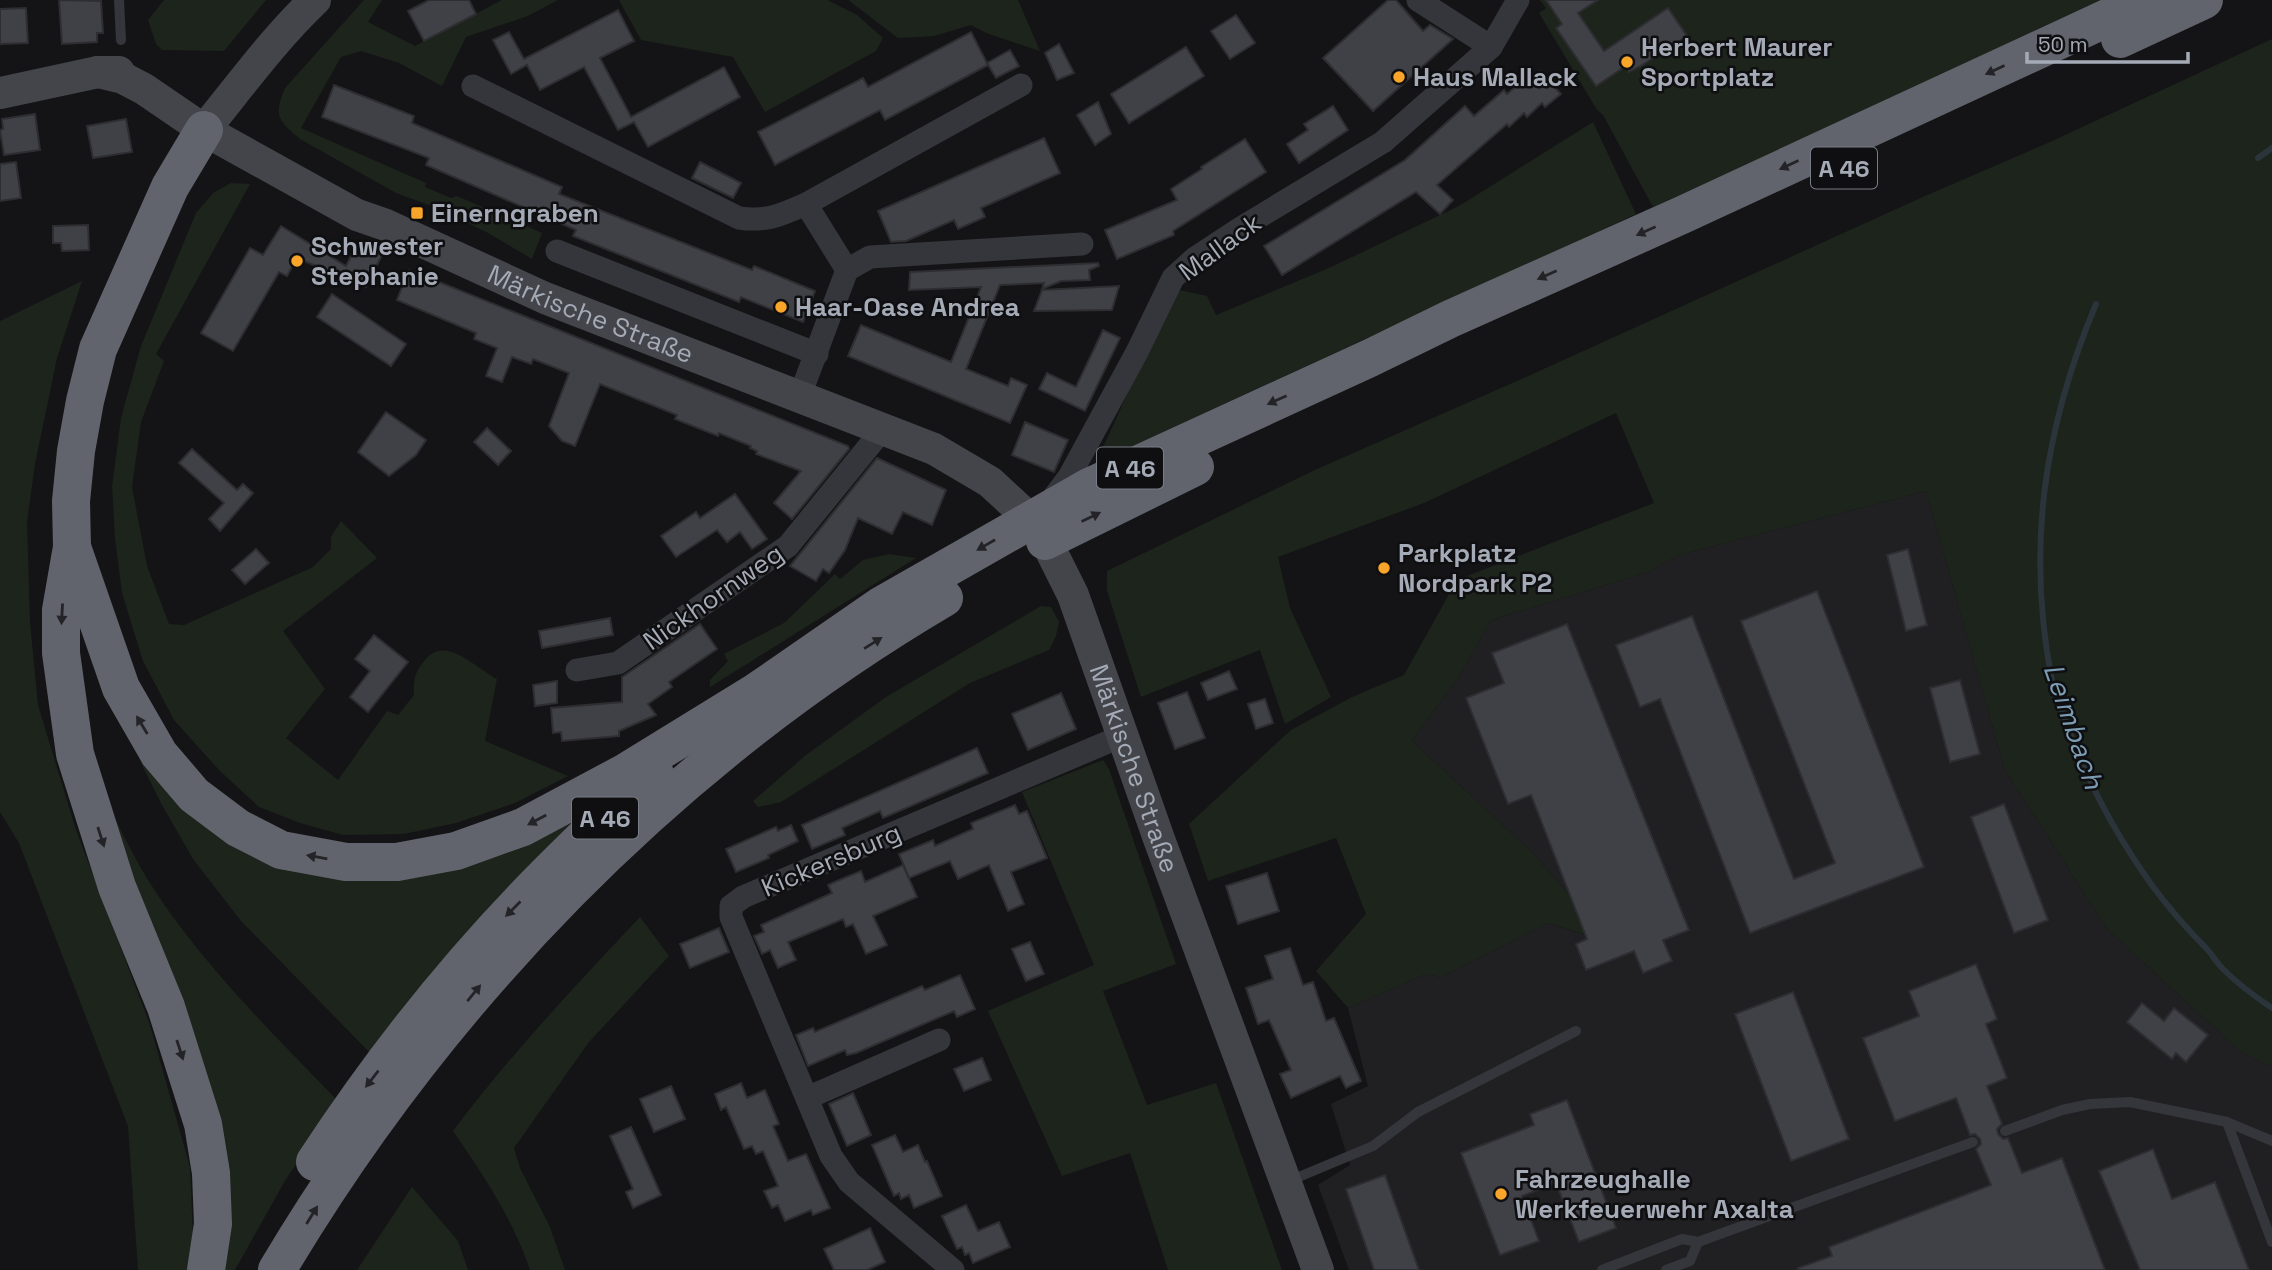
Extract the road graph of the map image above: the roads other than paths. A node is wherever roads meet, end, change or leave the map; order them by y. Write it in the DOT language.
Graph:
graph roads {
  1 [pos="119,0"];
  2 [pos="301,0"];
  3 [pos="315,0"];
  4 [pos="1418,0"];
  5 [pos="1518,0"];
  6 [pos="2146,0"];
  7 [pos="2204,0"];
  8 [pos="121,40"];
  9 [pos="1490,47"];
  10 [pos="1021,85"];
  11 [pos="473,86"];
  12 [pos="0,93"];
  13 [pos="203,120"];
  14 [pos="806,204"];
  15 [pos="1082,244"];
  16 [pos="557,251"];
  17 [pos="847,270"];
  18 [pos="817,354"];
  19 [pos="799,398"];
  20 [pos="883,429"];
  21 [pos="1024,512"];
  22 [pos="72,547"];
  23 [pos="826,645"];
  24 [pos="577,670"];
  25 [pos="1122,736"];
  26 [pos="1576,1031"];
  27 [pos="423,1036"];
  28 [pos="939,1040"];
  29 [pos="807,1098"];
  30 [pos="2227,1122"];
  31 [pos="2005,1131"];
  32 [pos="2272,1141"];
  33 [pos="1973,1142"];
  34 [pos="338,1150"];
  35 [pos="1287,1182"];
  36 [pos="1698,1242"];
  37 [pos="2272,1242"];
  38 [pos="206,1270"];
  39 [pos="248,1270"];
  40 [pos="277,1270"];
  41 [pos="953,1270"];
  42 [pos="1318,1270"];
  43 [pos="1602,1270"];
  44 [pos="1666,1270"];
  1 -- 8 [label="lane"];
  2 -- 13 [label="main road"];
  3 -- 13 [label="main road"];
  4 -- 9 [label="street"];
  5 -- 9 [label="street, Mallack"];
  6 -- 23 [label="highway, A 46, one-way"];
  27 -- 7 [label="highway, A 46, one-way"];
  9 -- 21 [label="street, Mallack"];
  10 -- 14 [label="street"];
  11 -- 14 [label="street"];
  12 -- 13 [label="main road, Märkische Straße"];
  13 -- 19 [label="main road, Märkische Straße"];
  13 -- 22 [label="highway"];
  14 -- 17 [label="street"];
  15 -- 17 [label="street"];
  16 -- 18 [label="street, Märkische Straße"];
  17 -- 18 [label="street"];
  18 -- 19 [label="street"];
  19 -- 20 [label="main road, Märkische Straße"];
  20 -- 21 [label="main road, Märkische Straße"];
  20 -- 24 [label="street, Nickhornweg"];
  21 -- 25 [label="main road, Märkische Straße"];
  23 -- 22 [label="highway, one-way"];
  22 -- 38 [label="highway, one-way"];
  23 -- 27 [label="highway, A 46, one-way"];
  25 -- 29 [label="street, Kickersburg"];
  25 -- 35 [label="main road, Märkische Straße"];
  26 -- 35 [label="lane"];
  27 -- 34 [label="highway, A 46"];
  28 -- 29 [label="street"];
  29 -- 41 [label="street, Kickersburg"];
  30 -- 31 [label="lane"];
  30 -- 32 [label="lane"];
  30 -- 37 [label="lane"];
  33 -- 36 [label="lane"];
  34 -- 39 [label="highway, A 46"];
  40 -- 34 [label="highway, A 46, one-way"];
  35 -- 42 [label="main road, Märkische Straße"];
  36 -- 43 [label="lane"];
  36 -- 44 [label="lane"];
}
